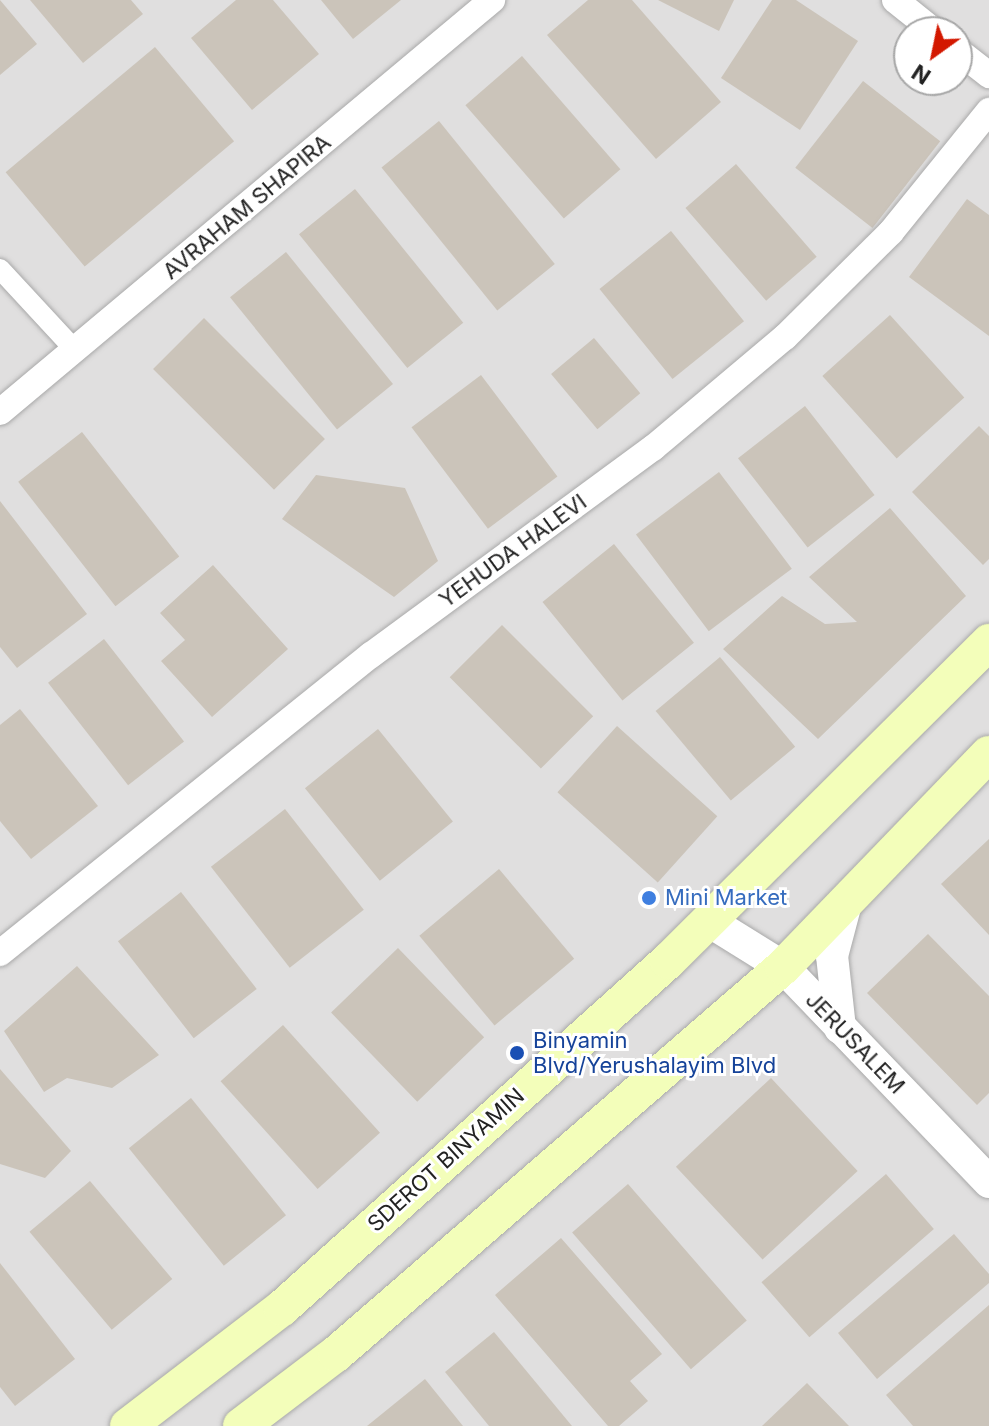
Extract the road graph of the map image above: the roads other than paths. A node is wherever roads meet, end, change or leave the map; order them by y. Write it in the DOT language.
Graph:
graph roads {
  1 [pos="492,0"];
  2 [pos="895,0"];
  3 [pos="915,16"];
  4 [pos="973,62"];
  5 [pos="989,75"];
  6 [pos="989,111"];
  7 [pos="0,269"];
  8 [pos="76,351"];
  9 [pos="0,412"];
  10 [pos="989,642"];
  11 [pos="989,754"];
  12 [pos="846,903"];
  13 [pos="709,921"];
  14 [pos="0,953"];
  15 [pos="783,967"];
  16 [pos="840,1028"];
  17 [pos="989,1182"];
  18 [pos="128,1426"];
  19 [pos="241,1426"];
  1 -- 8 [label="street, AVRAHAM SHAPIRA"];
  2 -- 3 [label="street"];
  4 -- 5 [label="street"];
  6 -- 14 [label="street, YEHUDA HALEVI"];
  7 -- 8 [label="street"];
  8 -- 9 [label="street, AVRAHAM SHAPIRA"];
  10 -- 13 [label="main road, SDEROT BINYAMIN"];
  11 -- 12 [label="main road"];
  12 -- 15 [label="main road"];
  12 -- 16 [label="street"];
  13 -- 15 [label="street, JERUSALEM"];
  13 -- 18 [label="main road, SDEROT BINYAMIN"];
  15 -- 16 [label="street, JERUSALEM"];
  15 -- 19 [label="main road"];
  16 -- 17 [label="street, JERUSALEM"];
}
